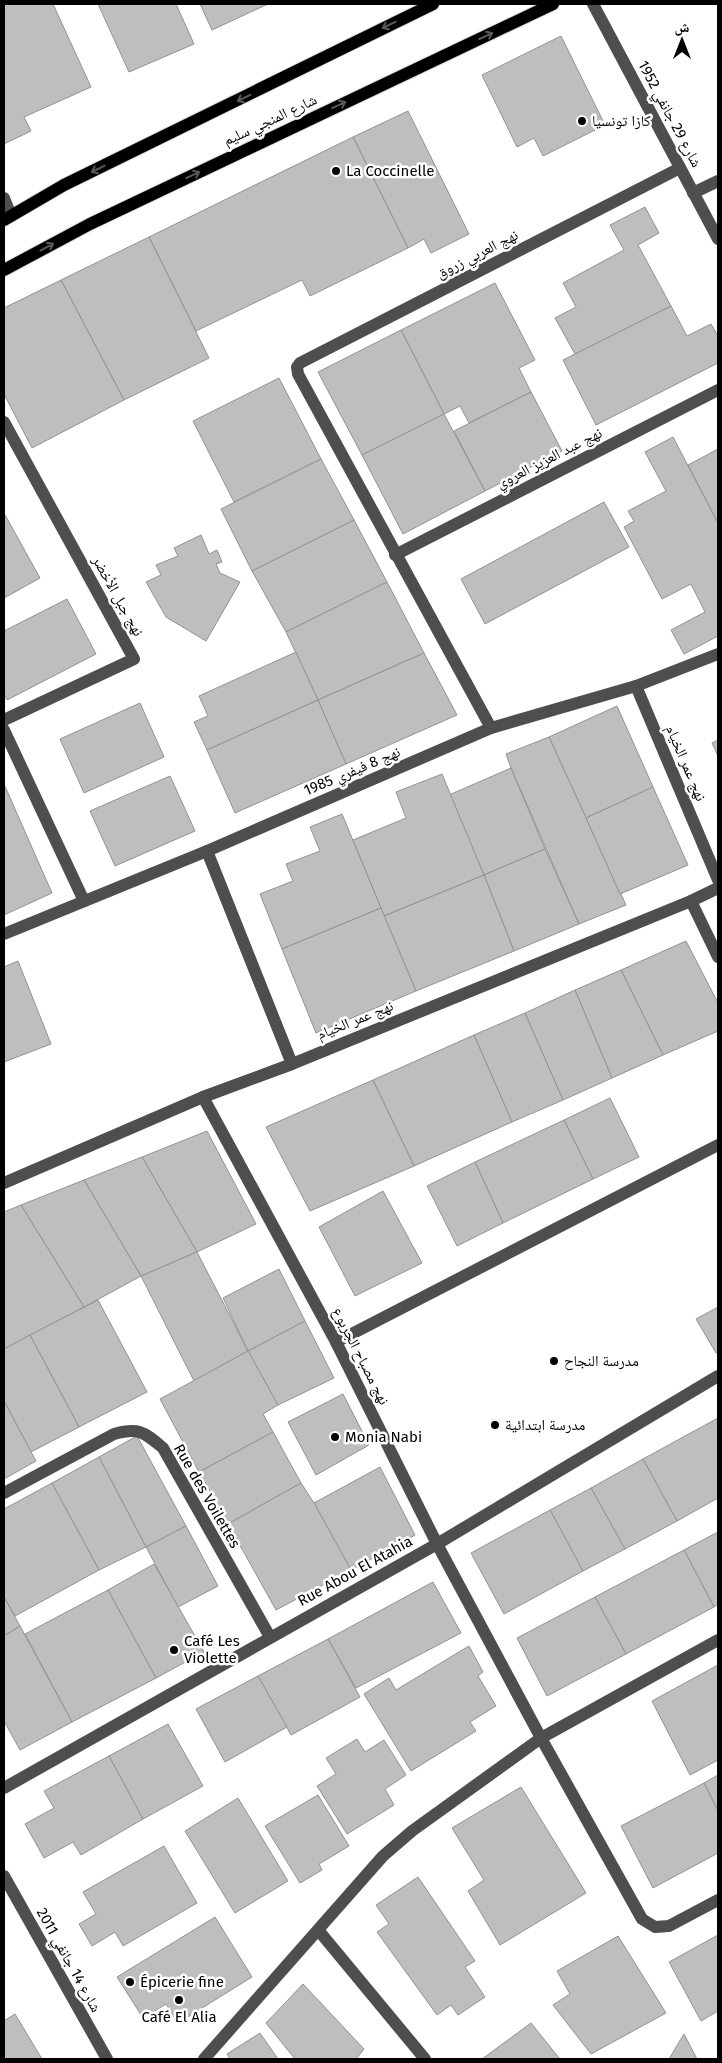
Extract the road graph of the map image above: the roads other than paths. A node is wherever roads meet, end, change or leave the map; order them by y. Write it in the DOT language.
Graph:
graph roads {
  1 [pos="433,4"];
  2 [pos="553,4"];
  3 [pos="593,4"];
  4 [pos="680,168"];
  5 [pos="718,182"];
  6 [pos="693,193"];
  7 [pos="4,198"];
  8 [pos="8,218"];
  9 [pos="718,240"];
  10 [pos="4,270"];
  11 [pos="718,390"];
  12 [pos="4,422"];
  13 [pos="395,555"];
  14 [pos="718,654"];
  15 [pos="636,686"];
  16 [pos="4,720"];
  17 [pos="491,728"];
  18 [pos="4,730"];
  19 [pos="207,851"];
  20 [pos="718,880"];
  21 [pos="718,888"];
  22 [pos="84,901"];
  23 [pos="691,902"];
  24 [pos="4,934"];
  25 [pos="718,957"];
  26 [pos="292,1064"];
  27 [pos="203,1097"];
  28 [pos="718,1145"];
  29 [pos="4,1183"];
  30 [pos="336,1342"];
  31 [pos="718,1376"];
  32 [pos="4,1493"];
  33 [pos="437,1544"];
  34 [pos="270,1637"];
  35 [pos="718,1640"];
  36 [pos="541,1738"];
  37 [pos="4,1788"];
  38 [pos="4,1876"];
  39 [pos="718,1900"];
  40 [pos="319,1931"];
  41 [pos="107,2059"];
  42 [pos="204,2059"];
  43 [pos="425,2059"];
  1 -- 8 [label="main road, شارع المنجي سليم, one-way"];
  10 -- 2 [label="main road, شارع المنجي سليم, one-way"];
  3 -- 4 [label="street, شارع 29 جانفي 1952"];
  4 -- 6 [label="street, شارع 29 جانفي 1952"];
  4 -- 13 [label="street, نهج العربي زروق"];
  5 -- 6 [label="street"];
  6 -- 9 [label="street, شارع 29 جانفي 1952"];
  7 -- 8 [label="street"];
  11 -- 13 [label="street, نهج عبد العزيز العروي"];
  12 -- 16 [label="street, نهج جبل الأخضر"];
  13 -- 17 [label="street"];
  14 -- 15 [label="street, نهج 8 فيفري 1985"];
  15 -- 17 [label="street, نهج 8 فيفري 1985"];
  15 -- 20 [label="street, نهج عمر الخيام"];
  17 -- 19 [label="street, نهج 8 فيفري 1985"];
  18 -- 22 [label="street"];
  19 -- 22 [label="street, نهج 8 فيفري 1985"];
  19 -- 26 [label="street"];
  21 -- 23 [label="street, نهج عمر الخيام"];
  22 -- 24 [label="street, نهج 8 فيفري 1985"];
  23 -- 25 [label="street"];
  23 -- 26 [label="street, نهج عمر الخيام"];
  26 -- 27 [label="street, نهج عمر الخيام"];
  27 -- 29 [label="street, نهج عمر الخيام"];
  27 -- 30 [label="street, نهج مصباح الجربوع"];
  28 -- 30 [label="street"];
  30 -- 33 [label="street, نهج مصباح الجربوع"];
  31 -- 33 [label="street, Rue Abou El Atahia"];
  32 -- 34 [label="street, Rue des Voilettes"];
  33 -- 34 [label="street, Rue Abou El Atahia"];
  33 -- 36 [label="street, نهج مصباح الجربوع"];
  34 -- 37 [label="street, Rue Abou El Atahia"];
  35 -- 36 [label="street"];
  36 -- 39 [label="street, نهج مصباح الجربوع"];
  36 -- 40 [label="street"];
  38 -- 41 [label="street, شارع 14 جانفي 2011"];
  40 -- 42 [label="street"];
  40 -- 43 [label="street"];
}
